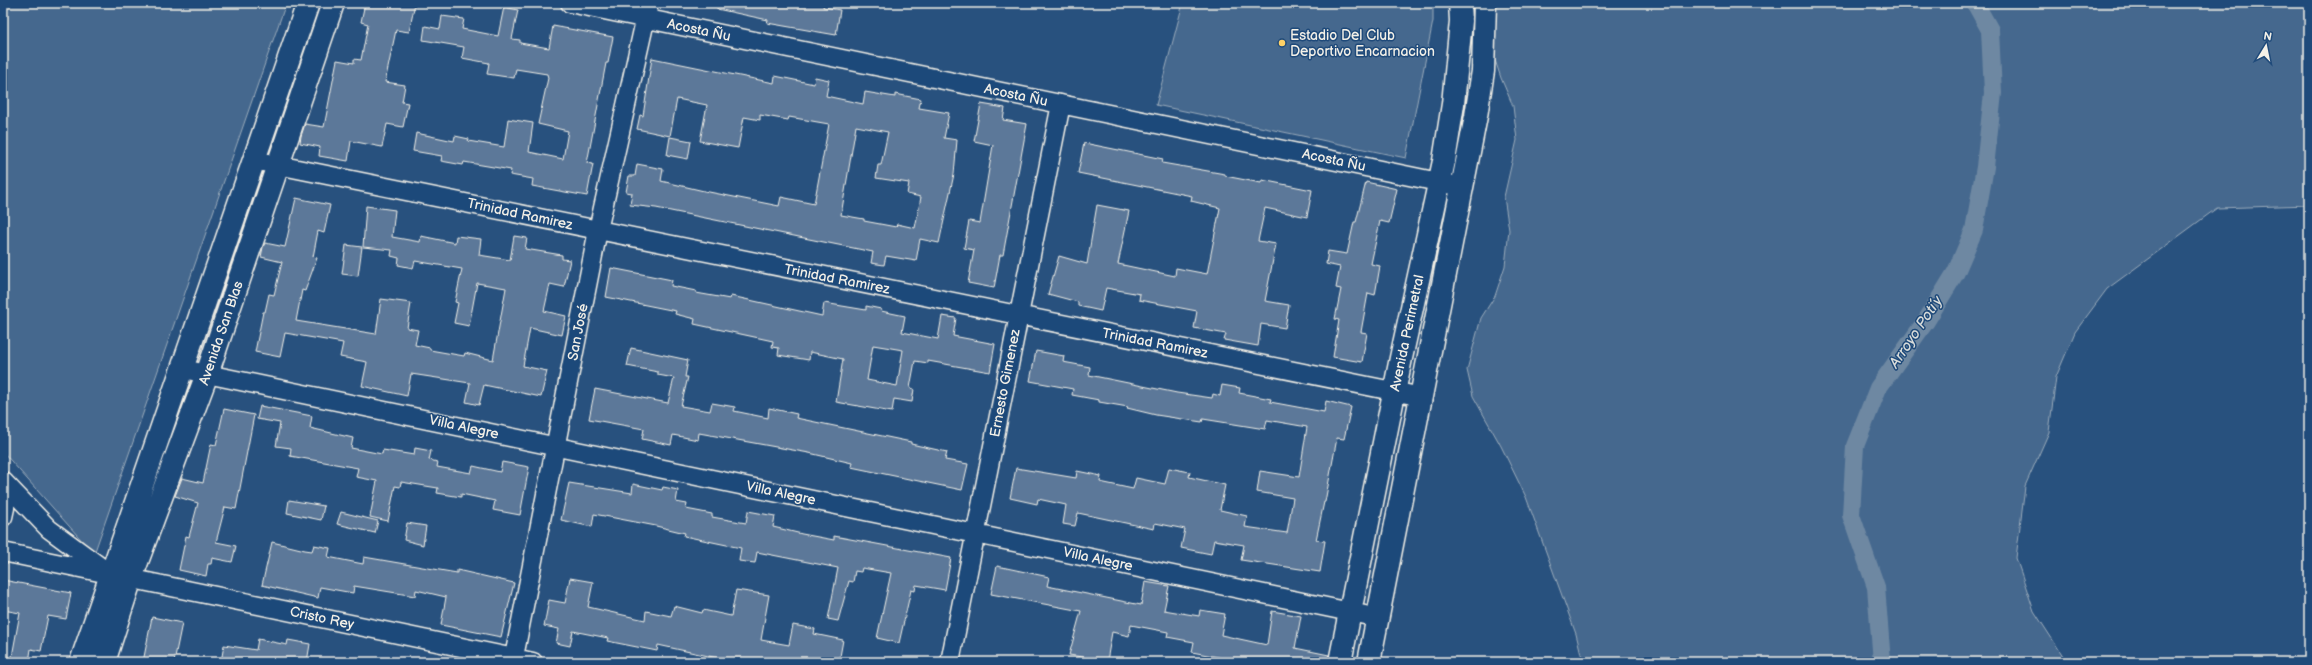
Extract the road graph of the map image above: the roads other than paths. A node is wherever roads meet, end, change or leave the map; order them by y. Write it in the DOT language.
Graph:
graph roads {
  1 [pos="308,3"];
  2 [pos="333,3"];
  3 [pos="570,3"];
  4 [pos="1460,3"];
  5 [pos="1485,3"];
  6 [pos="648,11"];
  7 [pos="1061,104"];
  8 [pos="253,160"];
  9 [pos="278,165"];
  10 [pos="1439,182"];
  11 [pos="1463,187"];
  12 [pos="598,230"];
  13 [pos="1019,316"];
  14 [pos="183,369"];
  15 [pos="207,374"];
  16 [pos="1395,392"];
  17 [pos="1422,397"];
  18 [pos="555,446"];
  19 [pos="4,482"];
  20 [pos="3,517"];
  21 [pos="975,534"];
  22 [pos="3,552"];
  23 [pos="110,574"];
  24 [pos="131,578"];
  25 [pos="1349,612"];
  26 [pos="1378,618"];
  27 [pos="514,660"];
  28 [pos="81,662"];
  29 [pos="104,662"];
  30 [pos="534,662"];
  31 [pos="950,662"];
  32 [pos="1340,662"];
  33 [pos="1370,662"];
  1 -- 8 [label="street, Avenida San Blas"];
  2 -- 9 [label="street, Avenida San Blas"];
  3 -- 6 [label="street, Acosta Ñu"];
  4 -- 10 [label="street, Avenida Perimetral"];
  5 -- 11 [label="street, Avenida Perimetral"];
  6 -- 7 [label="street, Acosta Ñu"];
  6 -- 12 [label="street, San José"];
  7 -- 10 [label="street, Acosta Ñu"];
  7 -- 13 [label="street, Ernesto Gimenez"];
  8 -- 9 [label="street, Trinidad Ramirez"];
  8 -- 14 [label="street, Avenida San Blas"];
  9 -- 12 [label="street, Trinidad Ramirez"];
  9 -- 15 [label="street, Avenida San Blas"];
  10 -- 11 [label="street, Acosta Ñu"];
  10 -- 16 [label="street, Avenida Perimetral"];
  11 -- 17 [label="street, Avenida Perimetral"];
  12 -- 13 [label="street, Trinidad Ramirez"];
  12 -- 18 [label="street, San José"];
  13 -- 16 [label="street, Trinidad Ramirez"];
  13 -- 21 [label="street, Ernesto Gimenez"];
  14 -- 15 [label="street, Villa Alegre"];
  14 -- 23 [label="street, Avenida San Blas"];
  15 -- 18 [label="street, Villa Alegre"];
  15 -- 24 [label="street, Avenida San Blas"];
  16 -- 17 [label="street, Trinidad Ramirez"];
  16 -- 25 [label="street, Avenida Perimetral"];
  17 -- 26 [label="street, Avenida Perimetral"];
  18 -- 21 [label="street, Villa Alegre"];
  18 -- 27 [label="street, San José"];
  19 -- 20 [label="street"];
  19 -- 23 [label="street"];
  21 -- 25 [label="street, Villa Alegre"];
  21 -- 31 [label="street, Ernesto Gimenez"];
  22 -- 23 [label="street, Cristo Rey"];
  23 -- 24 [label="street, Cristo Rey"];
  23 -- 28 [label="street, Avenida San Blas"];
  24 -- 27 [label="street, Cristo Rey"];
  24 -- 29 [label="street, Avenida San Blas"];
  25 -- 26 [label="street, Villa Alegre"];
  25 -- 32 [label="street, Avenida Perimetral"];
  26 -- 33 [label="street, Avenida Perimetral"];
  27 -- 30 [label="street, Cristo Rey"];
}
